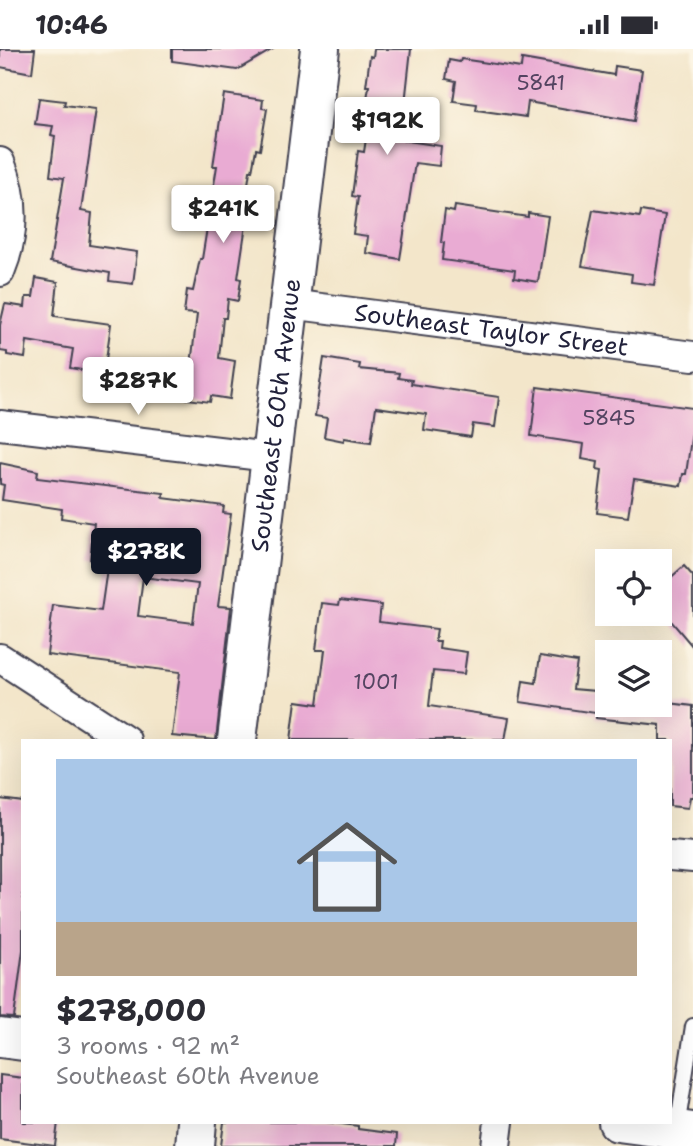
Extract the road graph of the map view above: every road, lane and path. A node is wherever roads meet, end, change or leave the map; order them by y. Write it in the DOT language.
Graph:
graph roads {
  1 [pos="320,49"];
  2 [pos="0,162"];
  3 [pos="0,272"];
  4 [pos="290,304"];
  5 [pos="693,356"];
  6 [pos="0,425"];
  7 [pos="270,457"];
  8 [pos="0,658"];
  9 [pos="124,739"];
  10 [pos="237,739"];
  11 [pos="672,856"];
  12 [pos="693,858"];
  13 [pos="693,1026"];
  14 [pos="0,1038"];
  15 [pos="21,1041"];
  16 [pos="197,1124"];
  17 [pos="499,1124"];
  18 [pos="633,1124"];
  19 [pos="685,1131"];
  20 [pos="195,1146"];
  21 [pos="496,1146"];
  1 -- 4 [label="main road, Southeast 60th Avenue"];
  2 -- 3 [label="street"];
  4 -- 5 [label="street, Southeast Taylor Street"];
  4 -- 7 [label="main road, Southeast 60th Avenue"];
  6 -- 7 [label="street"];
  7 -- 10 [label="main road, Southeast 60th Avenue"];
  8 -- 9 [label="street"];
  11 -- 12 [label="street"];
  13 -- 19 [label="lane"];
  14 -- 15 [label="main road"];
  16 -- 20 [label="main road"];
  17 -- 21 [label="street"];
  18 -- 19 [label="main road"];
}
